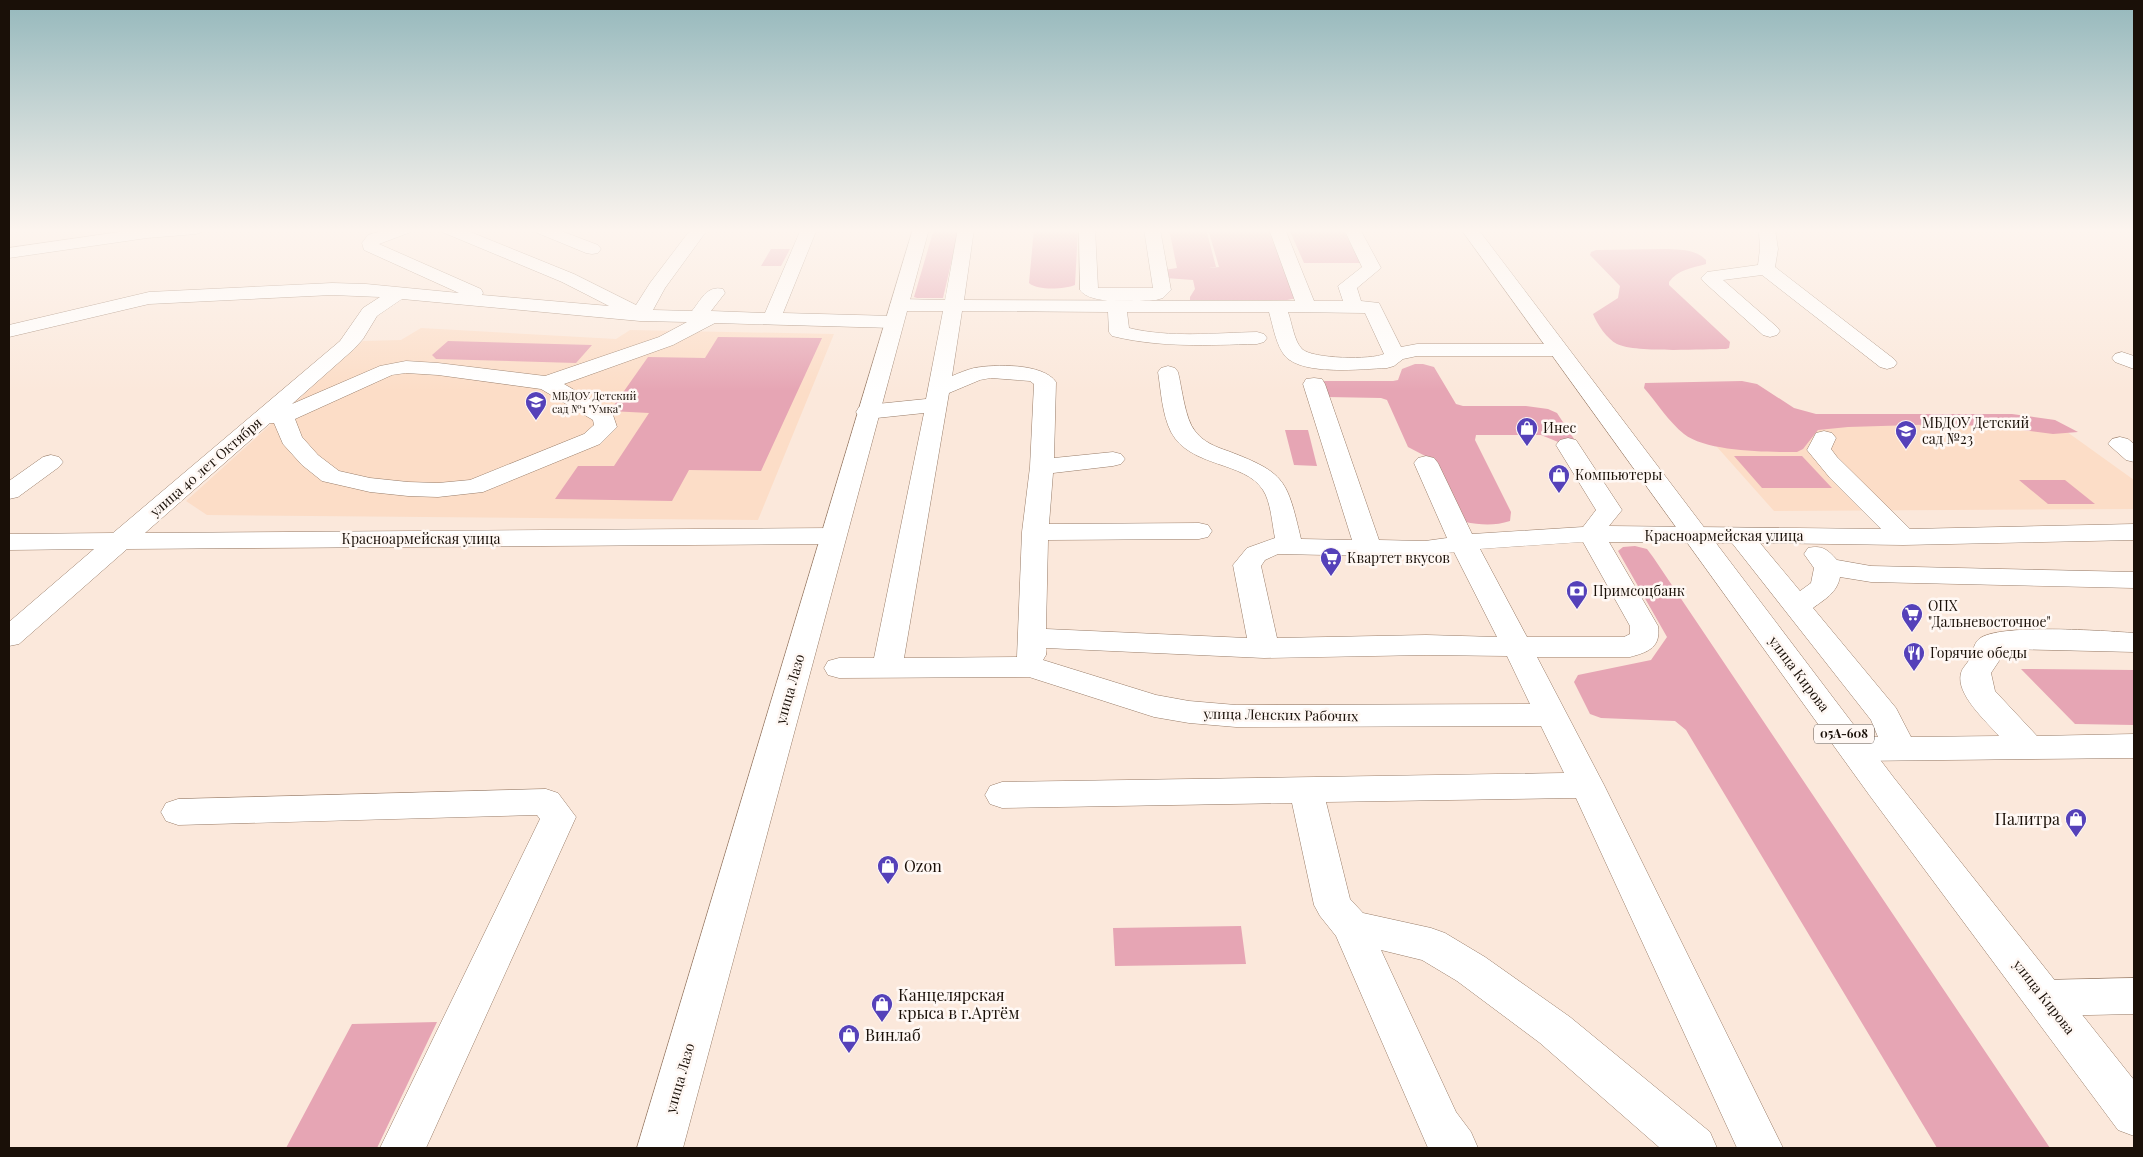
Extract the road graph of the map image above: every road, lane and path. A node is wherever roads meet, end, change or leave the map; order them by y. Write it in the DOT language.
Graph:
graph roads {
  1 [pos="452,283"];
  2 [pos="577,283"];
  3 [pos="659,283"];
  4 [pos="786,283"];
  5 [pos="905,283"];
  6 [pos="956,283"];
  7 [pos="1088,283"];
  8 [pos="1161,283"];
  9 [pos="1298,283"];
  10 [pos="1351,283"];
  11 [pos="1509,283"];
  12 [pos="1716,283"];
  13 [pos="1784,283"];
  14 [pos="1088,290"];
  15 [pos="716,292"];
  16 [pos="398,294"];
  17 [pos="494,302"];
  18 [pos="952,305"];
  19 [pos="998,306"];
  20 [pos="1117,307"];
  21 [pos="1278,307"];
  22 [pos="1307,307"];
  23 [pos="1363,307"];
  24 [pos="896,313"];
  25 [pos="640,316"];
  26 [pos="702,318"];
  27 [pos="771,320"];
  28 [pos="1770,330"];
  29 [pos="9,331"];
  30 [pos="1257,338"];
  31 [pos="1558,350"];
  32 [pos="1396,354"];
  33 [pos="1887,363"];
  34 [pos="1168,372"];
  35 [pos="547,383"];
  36 [pos="1314,384"];
  37 [pos="937,398"];
  38 [pos="867,412"];
  39 [pos="274,416"];
  40 [pos="1824,438"];
  41 [pos="1568,446"];
  42 [pos="1113,459"];
  43 [pos="51,462"];
  44 [pos="1426,463"];
  45 [pos="1042,467"];
  46 [pos="9,492"];
  47 [pos="1198,531"];
  48 [pos="1035,532"];
  49 [pos="2134,532"];
  50 [pos="1591,534"];
  51 [pos="833,536"];
  52 [pos="1696,536"];
  53 [pos="1740,536"];
  54 [pos="1802,536"];
  55 [pos="1903,537"];
  56 [pos="119,541"];
  57 [pos="9,542"];
  58 [pos="1464,543"];
  59 [pos="1303,546"];
  60 [pos="1368,547"];
  61 [pos="1828,567"];
  62 [pos="2134,580"];
  63 [pos="1797,607"];
  64 [pos="9,637"];
  65 [pos="2134,642"];
  66 [pos="1518,647"];
  67 [pos="1264,648"];
  68 [pos="1031,652"];
  69 [pos="839,668"];
  70 [pos="888,668"];
  71 [pos="1550,715"];
  72 [pos="2134,746"];
  73 [pos="2029,748"];
  74 [pos="1855,749"];
  75 [pos="1900,749"];
  76 [pos="1587,785"];
  77 [pos="1306,790"];
  78 [pos="1002,795"];
  79 [pos="178,812"];
  80 [pos="1351,926"];
  81 [pos="2134,996"];
  82 [pos="2045,998"];
  83 [pos="2134,1115"];
  84 [pos="403,1148"];
  85 [pos="660,1148"];
  86 [pos="1455,1148"];
  87 [pos="1694,1148"];
  88 [pos="1760,1148"];
  1 -- 17 [label="main road"];
  2 -- 25 [label="main road"];
  3 -- 25 [label="main road"];
  4 -- 27 [label="main road"];
  5 -- 24 [label="main road, улица Лазо"];
  6 -- 18 [label="main road"];
  7 -- 14 [label="main road"];
  8 -- 14 [label="main road"];
  9 -- 22 [label="main road"];
  10 -- 23 [label="main road"];
  11 -- 31 [label="main road, улица Кирова / 05А-608"];
  12 -- 28 [label="main road"];
  13 -- 33 [label="main road"];
  14 -- 19 [label="main road"];
  15 -- 26 [label="main road"];
  16 -- 17 [label="main road"];
  16 -- 29 [label="main road"];
  16 -- 39 [label="main road, улица 40 лет Октября"];
  17 -- 25 [label="main road"];
  18 -- 19 [label="main road"];
  18 -- 24 [label="main road"];
  18 -- 37 [label="main road"];
  19 -- 20 [label="main road"];
  20 -- 21 [label="main road"];
  20 -- 30 [label="main road"];
  21 -- 22 [label="main road"];
  21 -- 32 [label="main road"];
  22 -- 23 [label="main road"];
  23 -- 32 [label="main road"];
  24 -- 27 [label="main road"];
  24 -- 38 [label="main road, улица Лазо"];
  25 -- 26 [label="main road"];
  26 -- 27 [label="main road"];
  26 -- 35 [label="main road"];
  31 -- 32 [label="main road"];
  31 -- 52 [label="main road, улица Кирова / 05А-608"];
  34 -- 59 [label="main road"];
  35 -- 39 [label="main road"];
  35 -- 39 [label="main road"];
  36 -- 60 [label="main road"];
  37 -- 38 [label="main road"];
  37 -- 45 [label="main road"];
  37 -- 70 [label="main road"];
  38 -- 51 [label="main road, улица Лазо"];
  39 -- 56 [label="main road, улица 40 лет Октября"];
  40 -- 55 [label="main road"];
  41 -- 50 [label="main road"];
  42 -- 45 [label="main road"];
  43 -- 46 [label="main road"];
  44 -- 58 [label="main road"];
  45 -- 48 [label="main road"];
  47 -- 48 [label="main road"];
  48 -- 68 [label="main road"];
  49 -- 55 [label="main road, Красноармейская улица"];
  50 -- 52 [label="main road, Красноармейская улица"];
  50 -- 58 [label="main road, Красноармейская улица"];
  50 -- 66 [label="main road"];
  51 -- 56 [label="main road, Красноармейская улица"];
  51 -- 85 [label="main road, улица Лазо"];
  52 -- 53 [label="main road, Красноармейская улица"];
  52 -- 74 [label="main road, улица Кирова / 05А-608"];
  53 -- 54 [label="main road, Красноармейская улица"];
  53 -- 63 [label="main road"];
  54 -- 55 [label="main road, Красноармейская улица"];
  54 -- 61 [label="main road"];
  56 -- 57 [label="main road, Красноармейская улица"];
  56 -- 64 [label="main road, улица 40 лет Октября"];
  58 -- 60 [label="main road, Красноармейская улица"];
  58 -- 66 [label="main road"];
  59 -- 60 [label="main road, Красноармейская улица"];
  59 -- 67 [label="main road, Красноармейская улица"];
  61 -- 62 [label="main road"];
  61 -- 63 [label="main road"];
  63 -- 75 [label="main road"];
  65 -- 73 [label="main road"];
  66 -- 67 [label="main road"];
  66 -- 71 [label="main road"];
  67 -- 68 [label="main road"];
  68 -- 70 [label="main road, улица Ленских Рабочих"];
  68 -- 71 [label="main road, улица Ленских Рабочих"];
  69 -- 70 [label="main road, улица Ленских Рабочих"];
  71 -- 76 [label="main road"];
  72 -- 73 [label="main road"];
  73 -- 75 [label="main road"];
  74 -- 75 [label="main road"];
  74 -- 82 [label="main road, улица Кирова / 05А-608"];
  76 -- 77 [label="main road"];
  76 -- 88 [label="main road"];
  77 -- 78 [label="main road"];
  77 -- 80 [label="main road"];
  79 -- 84 [label="main road"];
  80 -- 86 [label="main road"];
  80 -- 87 [label="main road"];
  81 -- 82 [label="main road"];
  82 -- 83 [label="main road, улица Кирова / 05А-608"];
}
